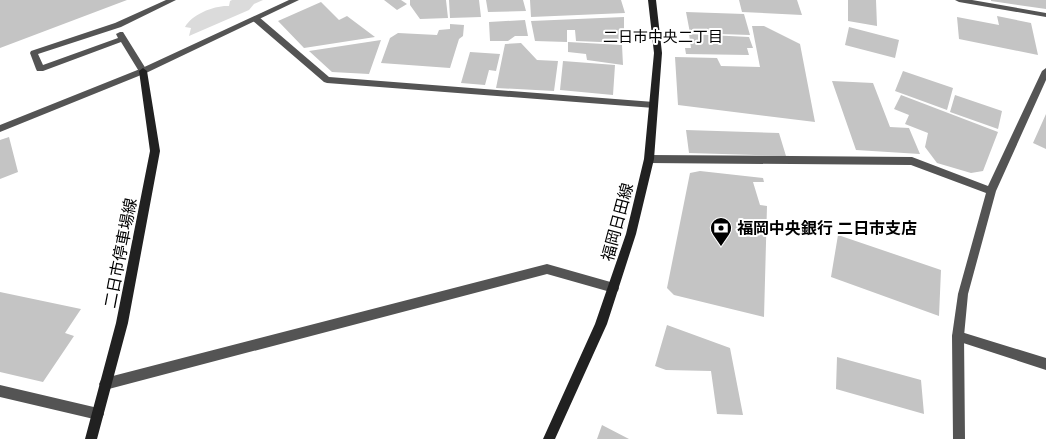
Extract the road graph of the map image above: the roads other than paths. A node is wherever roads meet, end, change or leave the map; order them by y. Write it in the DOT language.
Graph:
graph roads {
  1 [pos="172,0"];
  2 [pos="295,0"];
  3 [pos="652,0"];
  4 [pos="958,0"];
  5 [pos="1046,14"];
  6 [pos="256,19"];
  7 [pos="118,25"];
  8 [pos="122,39"];
  9 [pos="142,71"];
  10 [pos="1046,71"];
  11 [pos="654,105"];
  12 [pos="0,129"];
  13 [pos="649,159"];
  14 [pos="991,191"];
  15 [pos="614,288"];
  16 [pos="958,336"];
  17 [pos="1046,364"];
  18 [pos="105,384"];
  19 [pos="0,391"];
  20 [pos="98,414"];
  21 [pos="91,439"];
  22 [pos="549,439"];
  23 [pos="959,439"];
  1 -- 7 [label="street"];
  2 -- 6 [label="street"];
  3 -- 11 [label="main road, 福岡日田線"];
  4 -- 5 [label="street"];
  6 -- 9 [label="street"];
  6 -- 11 [label="street"];
  7 -- 8 [label="street"];
  7 -- 8 [label="street"];
  8 -- 9 [label="street"];
  9 -- 12 [label="street"];
  9 -- 18 [label="main road, 二日市停車場線"];
  10 -- 14 [label="street"];
  11 -- 13 [label="main road, 福岡日田線"];
  13 -- 14 [label="street"];
  13 -- 15 [label="main road, 福岡日田線"];
  14 -- 16 [label="street"];
  15 -- 18 [label="street"];
  15 -- 22 [label="main road, 福岡日田線"];
  16 -- 17 [label="street"];
  16 -- 23 [label="street"];
  18 -- 20 [label="main road, 二日市停車場線"];
  19 -- 20 [label="street"];
  20 -- 21 [label="main road, 二日市停車場線"];
}
